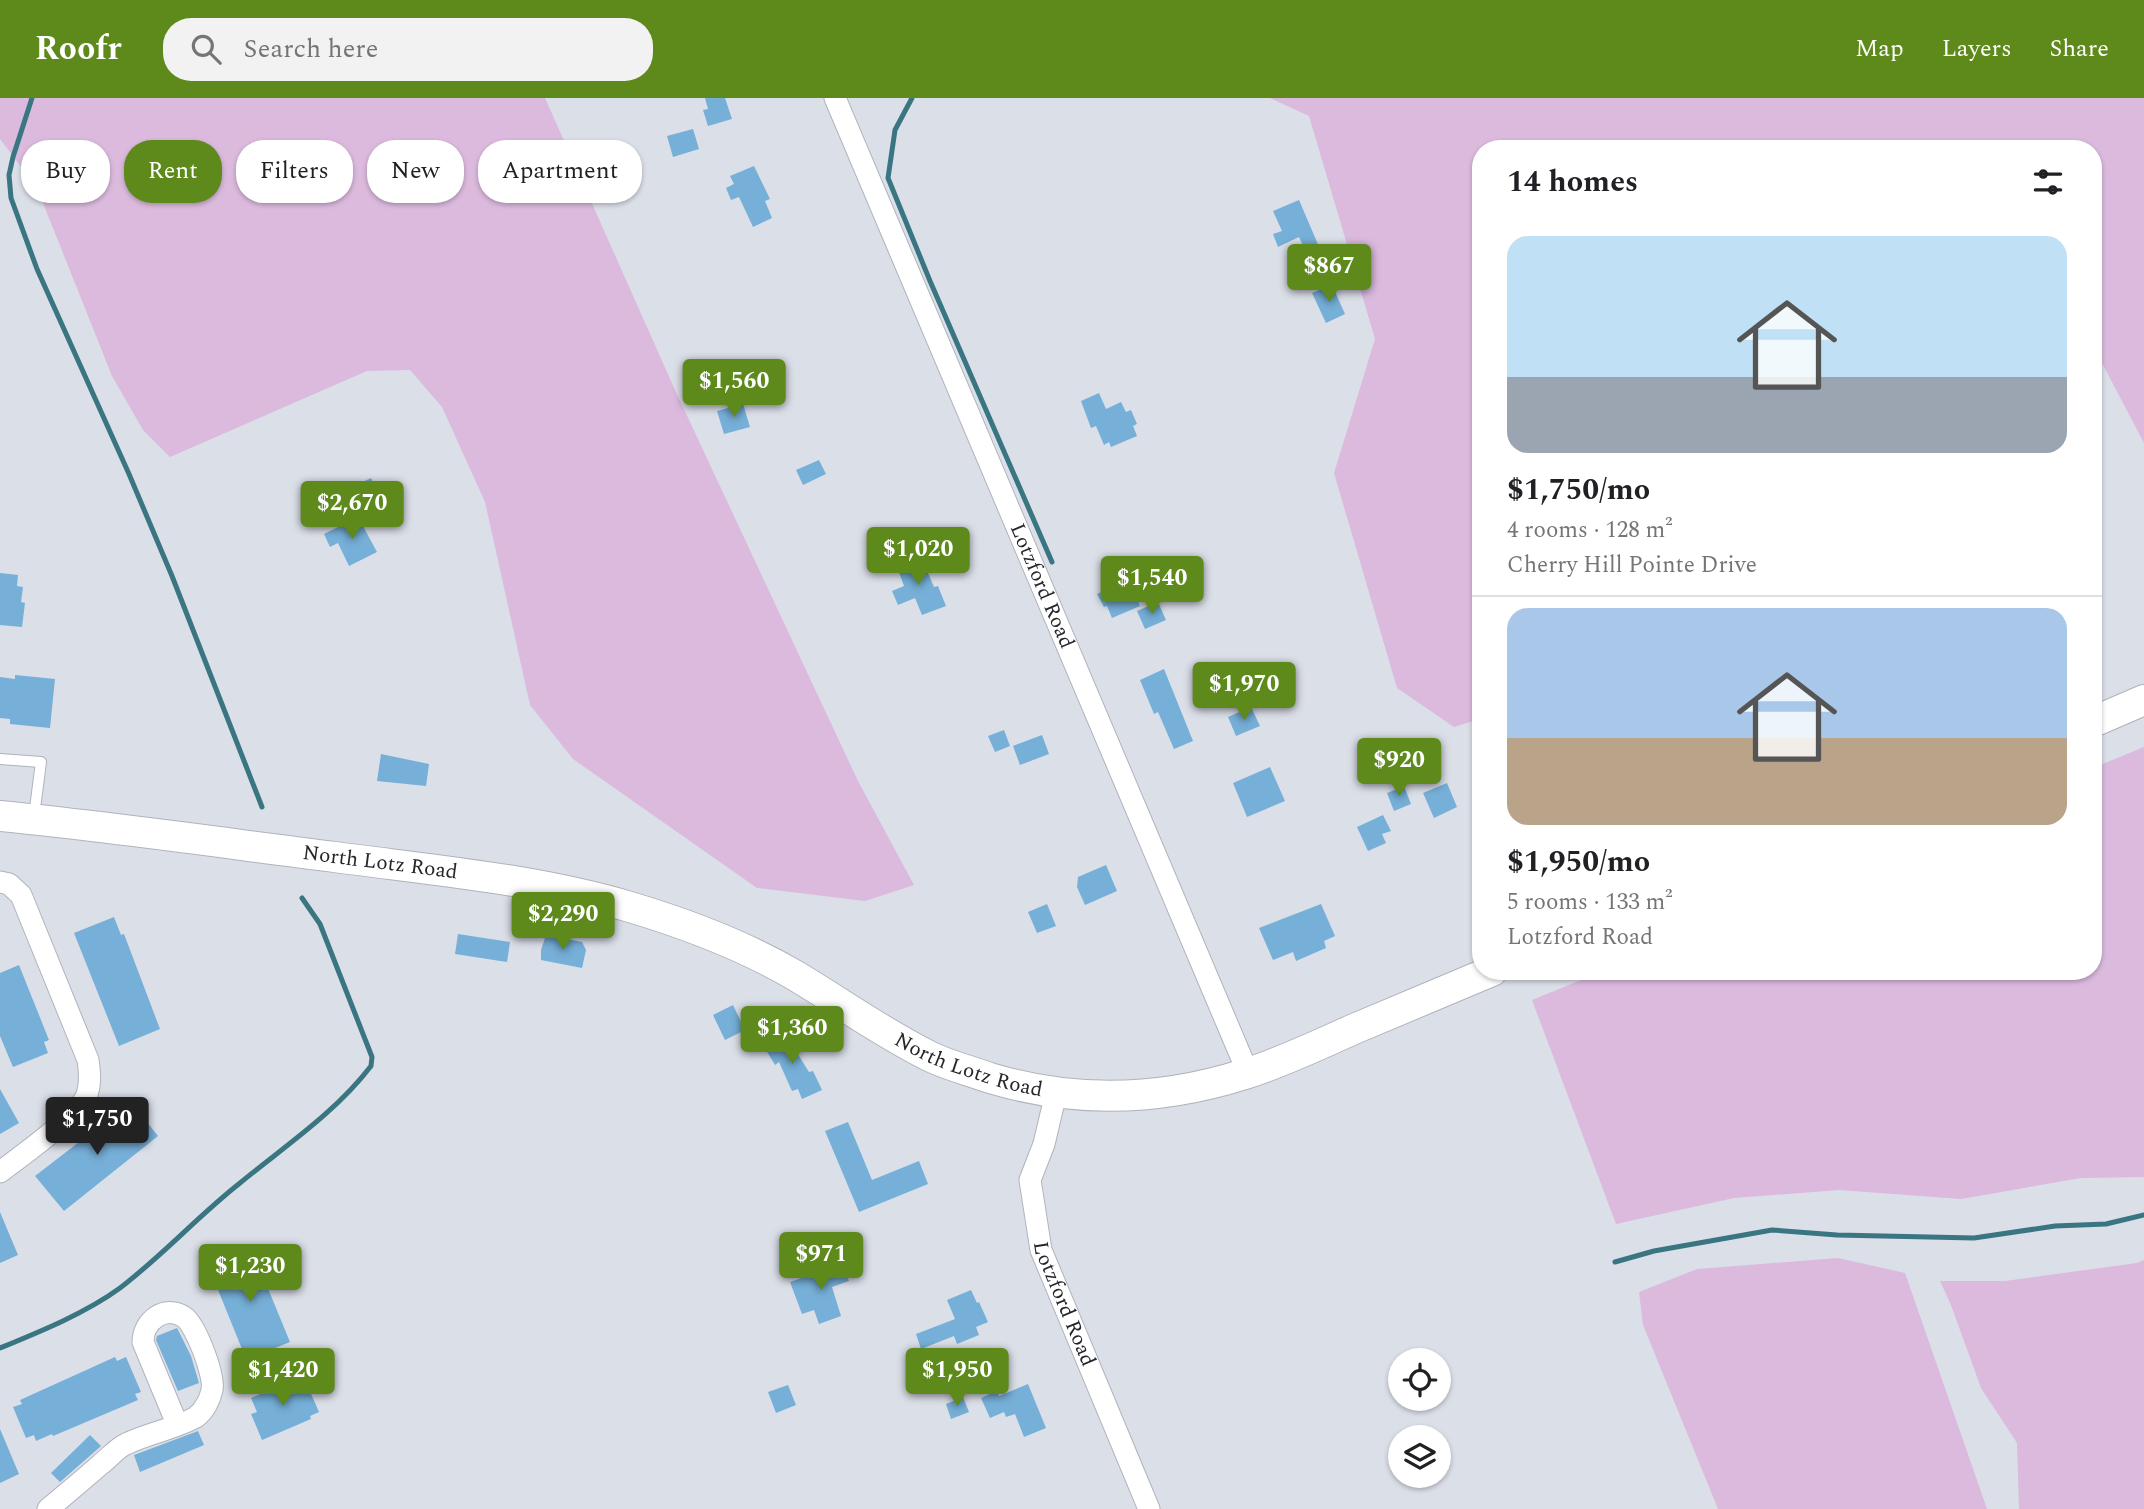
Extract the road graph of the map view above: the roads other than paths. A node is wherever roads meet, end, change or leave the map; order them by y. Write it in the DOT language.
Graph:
graph roads {
  1 [pos="835,98"];
  2 [pos="2144,701"];
  3 [pos="2102,718"];
  4 [pos="0,759"];
  5 [pos="0,816"];
  6 [pos="34,819"];
  7 [pos="8,885"];
  8 [pos="1472,979"];
  9 [pos="1248,1073"];
  10 [pos="1055,1093"];
  11 [pos="0,1172"];
  12 [pos="177,1424"];
  13 [pos="48,1509"];
  14 [pos="1149,1509"];
  1 -- 9 [label="street, Lotzford Road"];
  2 -- 3 [label="street"];
  4 -- 6 [label="lane"];
  5 -- 6 [label="street, North Lotz Road"];
  6 -- 10 [label="street, North Lotz Road"];
  7 -- 11 [label="street"];
  8 -- 9 [label="street, North Lotz Road"];
  9 -- 10 [label="street, North Lotz Road"];
  10 -- 14 [label="street, Lotzford Road"];
  12 -- 12 [label="street"];
  12 -- 13 [label="street"];
}
